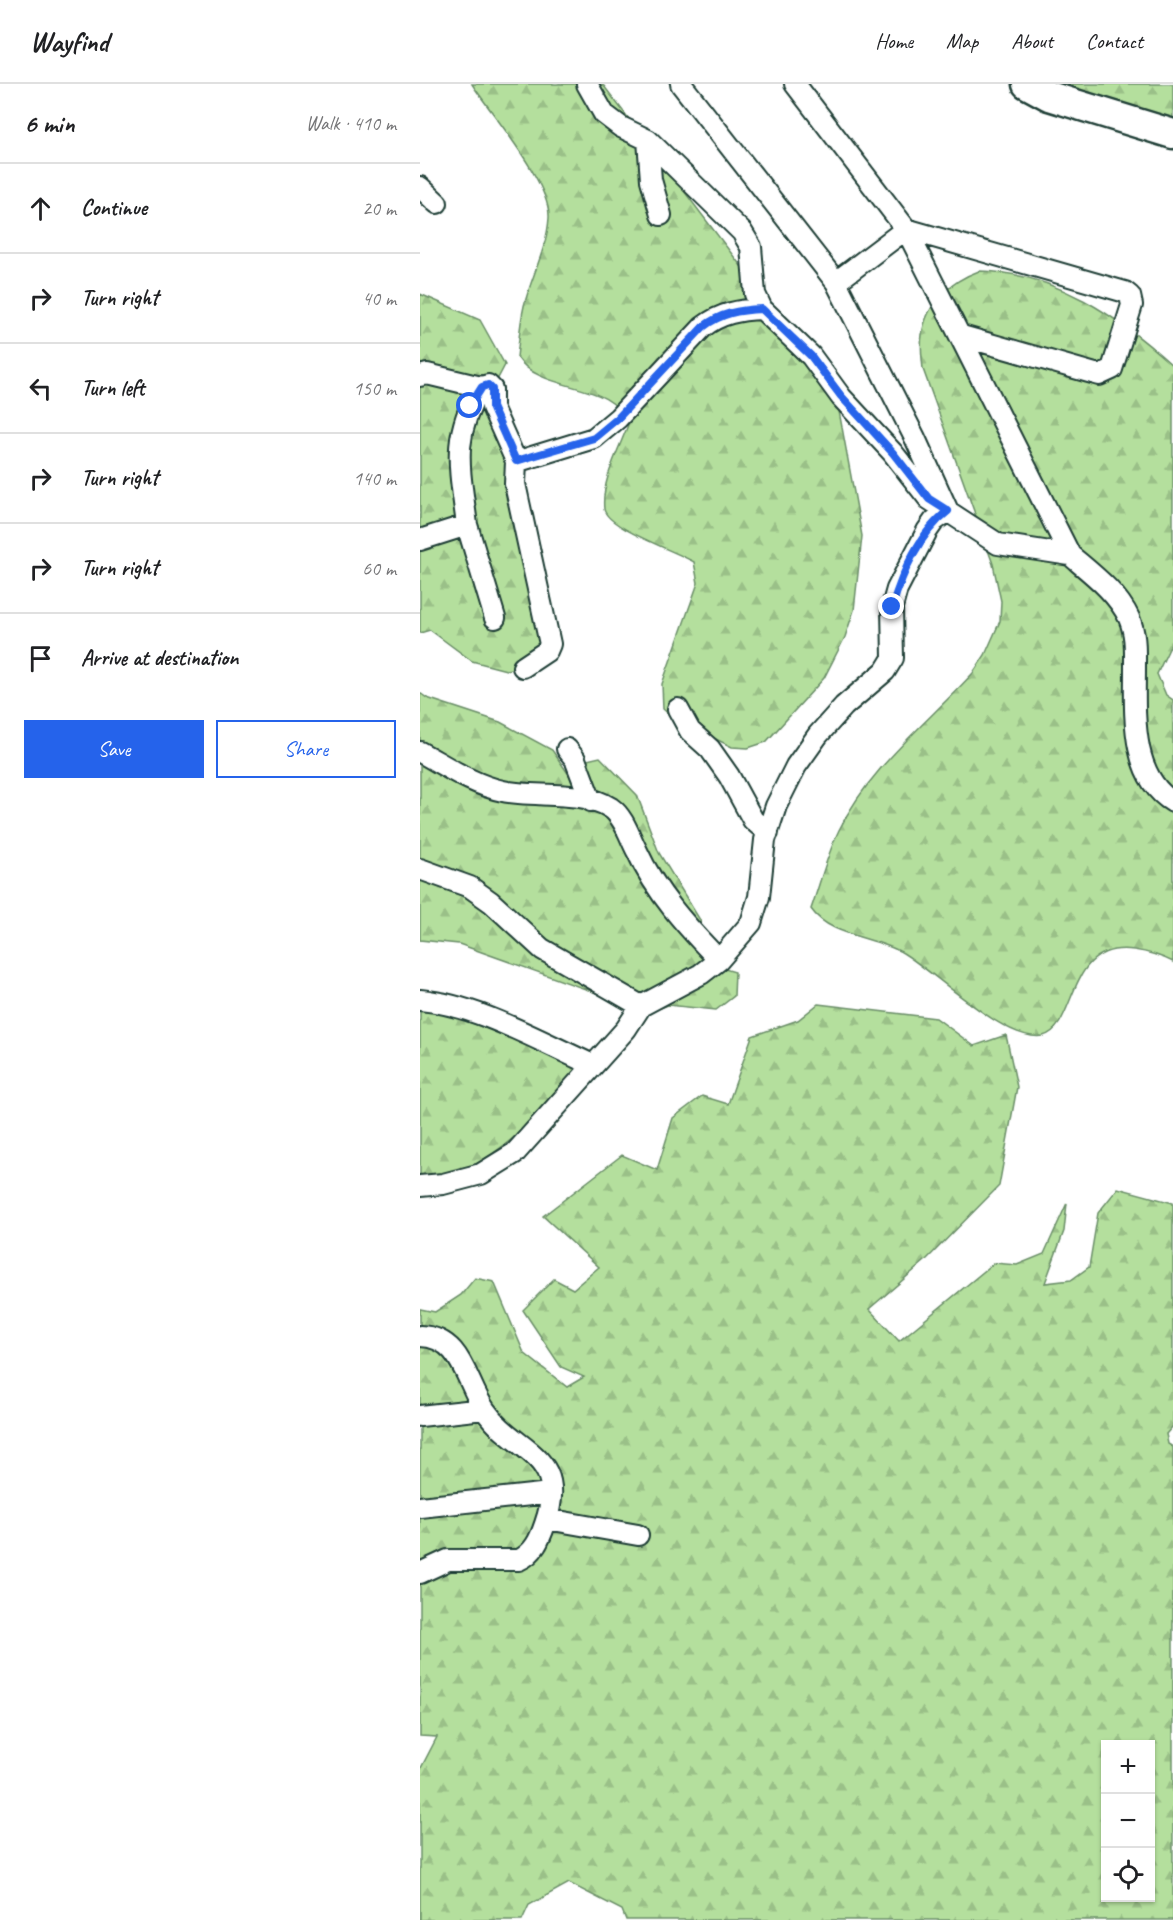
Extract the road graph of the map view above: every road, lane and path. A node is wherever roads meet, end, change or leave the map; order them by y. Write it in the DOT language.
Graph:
graph roads {
  1 [pos="587,84"];
  2 [pos="681,84"];
  3 [pos="795,84"];
  4 [pos="1027,84"];
  5 [pos="1173,134"];
  6 [pos="648,140"];
  7 [pos="420,188"];
  8 [pos="437,202"];
  9 [pos="661,215"];
  10 [pos="906,229"];
  11 [pos="836,282"];
  12 [pos="762,309"];
  13 [pos="962,336"];
  14 [pos="420,376"];
  15 [pos="482,387"];
  16 [pos="516,461"];
  17 [pos="948,511"];
  18 [pos="467,525"];
  19 [pos="420,540"];
  20 [pos="1070,555"];
  21 [pos="495,618"];
  22 [pos="523,667"];
  23 [pos="678,709"];
  24 [pos="567,749"];
  25 [pos="420,752"];
  26 [pos="591,801"];
  27 [pos="1173,802"];
  28 [pos="768,833"];
  29 [pos="420,869"];
  30 [pos="719,960"];
  31 [pos="420,1000"];
  32 [pos="641,1006"];
  33 [pos="593,1065"];
  34 [pos="420,1186"];
  35 [pos="420,1336"];
  36 [pos="484,1409"];
  37 [pos="420,1416"];
  38 [pos="550,1493"];
  39 [pos="420,1507"];
  40 [pos="547,1519"];
  41 [pos="638,1534"];
  42 [pos="420,1573"];
  1 -- 6 [label="street"];
  2 -- 11 [label="street"];
  3 -- 10 [label="street"];
  4 -- 5 [label="highway"];
  6 -- 9 [label="street"];
  6 -- 12 [label="street"];
  7 -- 8 [label="street"];
  10 -- 11 [label="street"];
  10 -- 13 [label="street"];
  10 -- 13 [label="street"];
  11 -- 17 [label="street"];
  12 -- 16 [label="street"];
  12 -- 17 [label="street"];
  13 -- 20 [label="street"];
  14 -- 15 [label="street"];
  15 -- 16 [label="street"];
  15 -- 18 [label="street"];
  16 -- 22 [label="street"];
  17 -- 20 [label="street"];
  17 -- 28 [label="street"];
  18 -- 19 [label="street"];
  18 -- 21 [label="street"];
  20 -- 27 [label="street"];
  23 -- 28 [label="street"];
  24 -- 26 [label="street"];
  25 -- 26 [label="street"];
  26 -- 30 [label="street"];
  28 -- 30 [label="street"];
  29 -- 32 [label="street"];
  30 -- 32 [label="street"];
  31 -- 33 [label="street"];
  32 -- 33 [label="street"];
  33 -- 34 [label="street"];
  35 -- 36 [label="street"];
  36 -- 37 [label="street"];
  36 -- 38 [label="street"];
  38 -- 39 [label="street"];
  38 -- 40 [label="street"];
  40 -- 41 [label="street"];
  40 -- 42 [label="street"];
}
